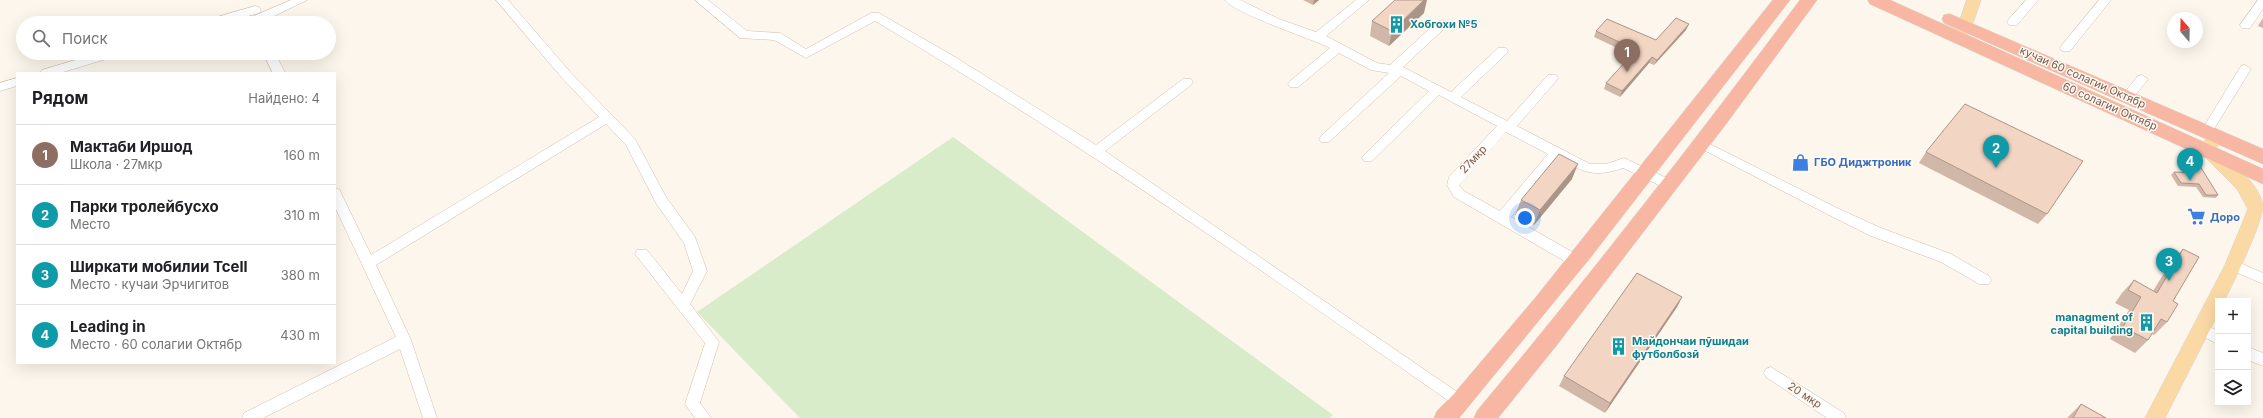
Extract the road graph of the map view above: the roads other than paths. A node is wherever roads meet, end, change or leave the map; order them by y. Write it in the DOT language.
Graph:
graph roads {
  1 [pos="301,0"];
  2 [pos="502,0"];
  3 [pos="701,0"];
  4 [pos="1363,0"];
  5 [pos="1782,0"];
  6 [pos="1809,0"];
  7 [pos="1876,0"];
  8 [pos="1902,0"];
  9 [pos="1974,0"];
  10 [pos="2032,0"];
  11 [pos="2105,0"];
  12 [pos="1236,1"];
  13 [pos="2263,1"];
  14 [pos="256,13"];
  15 [pos="242,16"];
  16 [pos="2013,22"];
  17 [pos="1442,24"];
  18 [pos="2246,25"];
  19 [pos="1962,31"];
  20 [pos="1318,37"];
  21 [pos="1337,48"];
  22 [pos="2066,48"];
  23 [pos="1502,51"];
  24 [pos="89,60"];
  25 [pos="272,60"];
  26 [pos="2245,69"];
  27 [pos="1396,70"];
  28 [pos="49,72"];
  29 [pos="278,72"];
  30 [pos="1552,78"];
  31 [pos="2142,79"];
  32 [pos="16,82"];
  33 [pos="1187,82"];
  34 [pos="1294,84"];
  35 [pos="0,87"];
  36 [pos="1438,89"];
  37 [pos="2128,96"];
  38 [pos="1452,98"];
  39 [pos="607,118"];
  40 [pos="1506,127"];
  41 [pos="2210,135"];
  42 [pos="1325,139"];
  43 [pos="1700,143"];
  44 [pos="1095,152"];
  45 [pos="1555,154"];
  46 [pos="2263,157"];
  47 [pos="1368,158"];
  48 [pos="1646,172"];
  49 [pos="2263,177"];
  50 [pos="1668,184"];
  51 [pos="336,195"];
  52 [pos="1502,218"];
  53 [pos="2263,225"];
  54 [pos="642,254"];
  55 [pos="1578,262"];
  56 [pos="368,263"];
  57 [pos="2234,265"];
  58 [pos="2263,279"];
  59 [pos="1984,280"];
  60 [pos="683,305"];
  61 [pos="2201,329"];
  62 [pos="2215,336"];
  63 [pos="404,340"];
  64 [pos="2251,354"];
  65 [pos="2263,360"];
  66 [pos="1771,373"];
  67 [pos="1461,402"];
  68 [pos="249,418"];
  69 [pos="430,418"];
  70 [pos="704,418"];
  71 [pos="1445,418"];
  72 [pos="1485,418"];
  73 [pos="1839,418"];
  74 [pos="2155,418"];
  1 -- 14 [label="street"];
  2 -- 39 [label="street"];
  3 -- 44 [label="street"];
  4 -- 20 [label="street"];
  5 -- 48 [label="highway"];
  6 -- 43 [label="highway"];
  7 -- 19 [label="highway"];
  8 -- 19 [label="highway, кучаи 60 солагии Октябр"];
  9 -- 19 [label="main road"];
  10 -- 16 [label="street"];
  11 -- 22 [label="street"];
  12 -- 20 [label="street"];
  13 -- 18 [label="street"];
  14 -- 15 [label="street"];
  17 -- 27 [label="street"];
  19 -- 37 [label="highway, кучаи 60 солагии Октябр"];
  19 -- 41 [label="highway, 60 солагии Октябр"];
  20 -- 21 [label="street"];
  21 -- 27 [label="street"];
  21 -- 34 [label="street"];
  23 -- 38 [label="street"];
  24 -- 28 [label="street"];
  25 -- 29 [label="street"];
  26 -- 41 [label="street"];
  27 -- 36 [label="street"];
  27 -- 42 [label="street"];
  30 -- 40 [label="street, 27мкр"];
  31 -- 37 [label="street"];
  32 -- 35 [label="street"];
  33 -- 44 [label="street"];
  36 -- 38 [label="street"];
  36 -- 47 [label="street"];
  37 -- 41 [label="highway, кучаи 60 солагии Октябр"];
  38 -- 40 [label="street"];
  39 -- 56 [label="street"];
  39 -- 60 [label="street"];
  40 -- 45 [label="street"];
  40 -- 52 [label="street, 27мкр"];
  41 -- 46 [label="highway, кучаи 60 солагии Октябр"];
  41 -- 49 [label="highway, 60 солагии Октябр"];
  41 -- 57 [label="main road"];
  43 -- 50 [label="highway"];
  43 -- 59 [label="street"];
  44 -- 67 [label="street"];
  45 -- 48 [label="street"];
  45 -- 52 [label="street"];
  48 -- 50 [label="street"];
  48 -- 55 [label="highway"];
  50 -- 72 [label="highway"];
  51 -- 56 [label="street"];
  52 -- 55 [label="street, 27мкр"];
  53 -- 57 [label="main road"];
  54 -- 60 [label="street"];
  55 -- 67 [label="highway"];
  56 -- 63 [label="street"];
  57 -- 58 [label="street"];
  57 -- 61 [label="main road"];
  60 -- 70 [label="street"];
  61 -- 62 [label="street"];
  61 -- 74 [label="main road"];
  63 -- 68 [label="street"];
  63 -- 69 [label="street"];
  64 -- 65 [label="street"];
  66 -- 73 [label="street, 20 мкр"];
  67 -- 71 [label="highway"];
}
